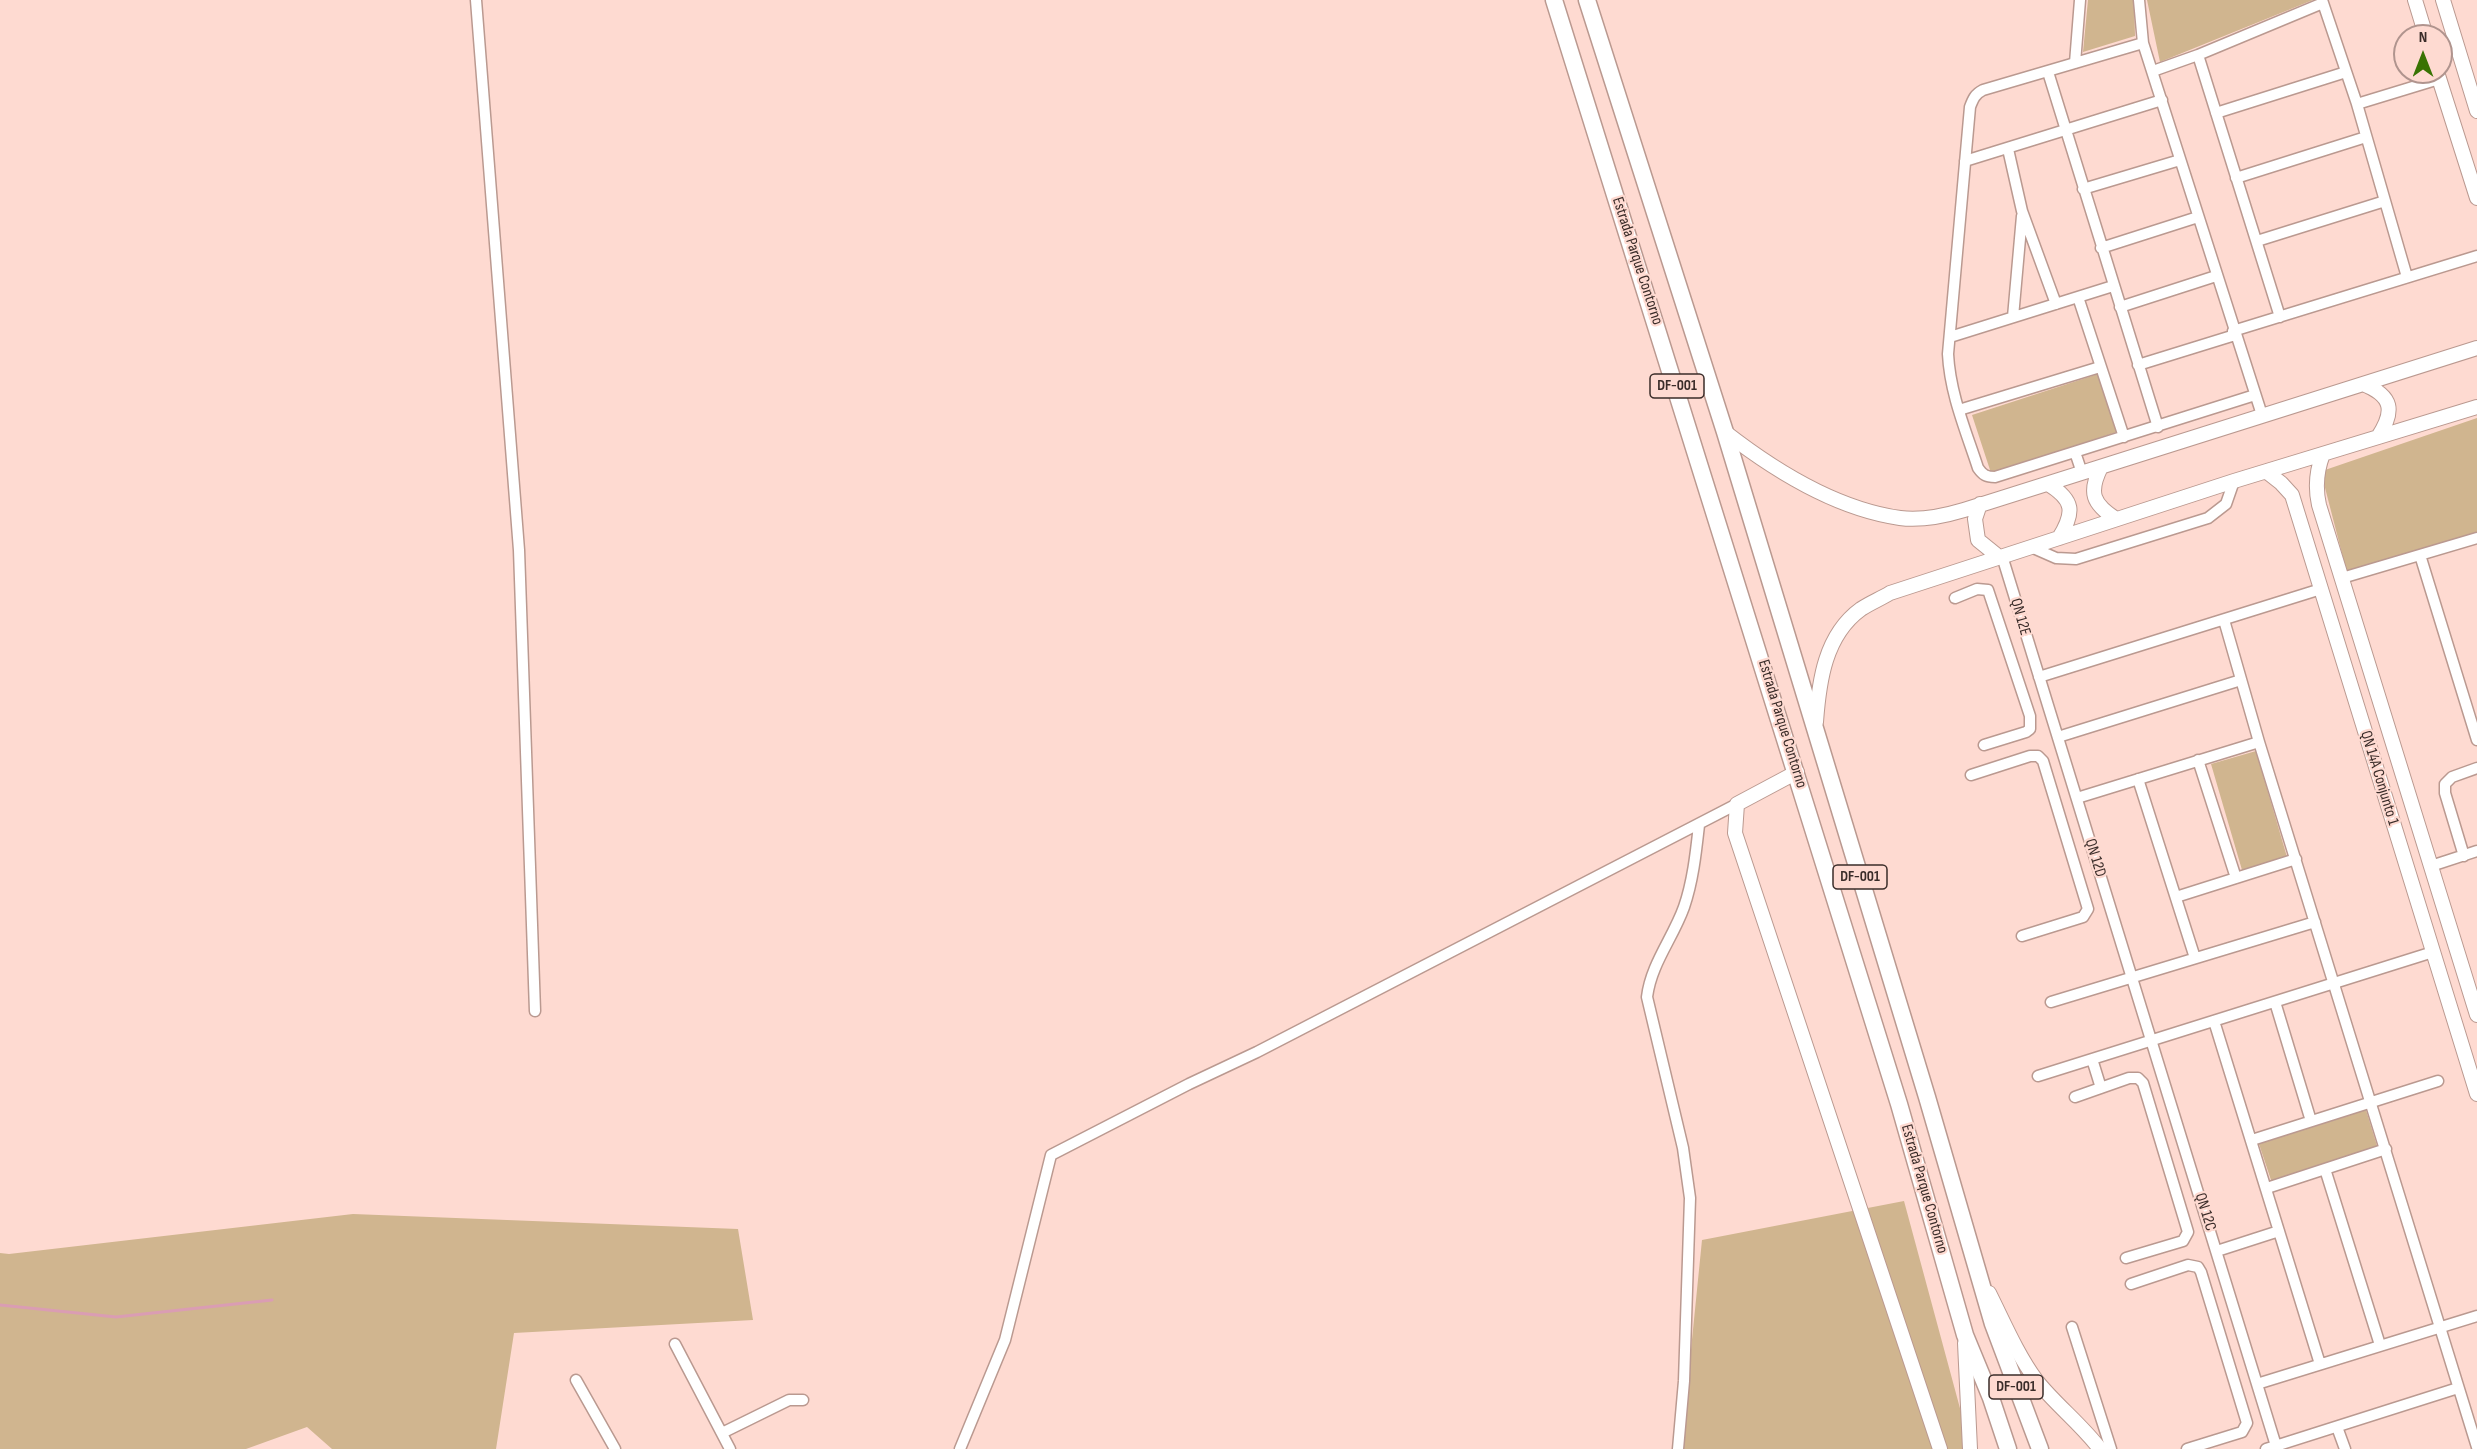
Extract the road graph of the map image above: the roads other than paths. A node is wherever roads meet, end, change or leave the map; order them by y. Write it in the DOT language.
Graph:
graph roads {
  1 [pos="476,0"];
  2 [pos="1554,0"];
  3 [pos="1587,0"];
  4 [pos="2080,0"];
  5 [pos="2139,0"];
  6 [pos="2415,0"];
  7 [pos="2443,0"];
  8 [pos="2322,1"];
  9 [pos="2422,24"];
  10 [pos="2144,43"];
  11 [pos="2198,55"];
  12 [pos="2075,63"];
  13 [pos="2153,71"];
  14 [pos="2048,72"];
  15 [pos="2346,72"];
  16 [pos="2415,84"];
  17 [pos="2441,84"];
  18 [pos="2162,100"];
  19 [pos="2356,104"];
  20 [pos="2477,111"];
  21 [pos="2216,113"];
  22 [pos="2065,130"];
  23 [pos="2366,137"];
  24 [pos="2008,148"];
  25 [pos="2180,160"];
  26 [pos="1965,161"];
  27 [pos="2236,178"];
  28 [pos="2083,189"];
  29 [pos="2477,198"];
  30 [pos="2385,201"];
  31 [pos="2022,212"];
  32 [pos="2198,217"];
  33 [pos="2257,241"];
  34 [pos="2101,248"];
  35 [pos="2477,256"];
  36 [pos="2216,276"];
  37 [pos="2407,277"];
  38 [pos="2113,286"];
  39 [pos="2078,297"];
  40 [pos="2056,304"];
  41 [pos="2120,306"];
  42 [pos="2013,317"];
  43 [pos="2280,317"];
  44 [pos="2234,333"];
  45 [pos="1950,337"];
  46 [pos="2477,348"];
  47 [pos="2138,365"];
  48 [pos="2100,367"];
  49 [pos="2363,384"];
  50 [pos="1709,387"];
  51 [pos="2255,395"];
  52 [pos="1680,396"];
  53 [pos="2477,406"];
  54 [pos="1959,410"];
  55 [pos="2262,415"];
  56 [pos="2158,427"];
  57 [pos="1725,432"];
  58 [pos="2124,437"];
  59 [pos="2378,437"];
  60 [pos="2075,452"];
  61 [pos="2323,454"];
  62 [pos="2101,467"];
  63 [pos="2267,472"];
  64 [pos="2082,473"];
  65 [pos="2234,481"];
  66 [pos="2048,484"];
  67 [pos="1980,504"];
  68 [pos="2116,519"];
  69 [pos="2059,538"];
  70 [pos="2477,538"];
  71 [pos="2031,547"];
  72 [pos="2420,555"];
  73 [pos="2001,557"];
  74 [pos="2342,578"];
  75 [pos="2321,589"];
  76 [pos="1954,598"];
  77 [pos="2224,620"];
  78 [pos="2031,654"];
  79 [pos="2012,661"];
  80 [pos="2039,677"];
  81 [pos="2241,680"];
  82 [pos="1815,730"];
  83 [pos="2058,737"];
  84 [pos="2477,740"];
  85 [pos="2259,742"];
  86 [pos="2394,744"];
  87 [pos="1984,745"];
  88 [pos="2371,751"];
  89 [pos="2198,760"];
  90 [pos="2477,768"];
  91 [pos="1797,772"];
  92 [pos="1971,775"];
  93 [pos="2404,777"];
  94 [pos="2138,779"];
  95 [pos="2381,784"];
  96 [pos="2077,798"];
  97 [pos="1737,804"];
  98 [pos="1699,825"];
  99 [pos="2086,828"];
  100 [pos="2065,835"];
  101 [pos="2477,851"];
  102 [pos="2464,856"];
  103 [pos="2296,859"];
  104 [pos="2431,866"];
  105 [pos="2236,878"];
  106 [pos="2176,897"];
  107 [pos="2315,922"];
  108 [pos="2022,936"];
  109 [pos="2433,952"];
  110 [pos="2196,958"];
  111 [pos="2132,978"];
  112 [pos="2334,983"];
  113 [pos="2051,1002"];
  114 [pos="2275,1002"];
  115 [pos="535,1011"];
  116 [pos="2477,1015"];
  117 [pos="2214,1021"];
  118 [pos="2151,1040"];
  119 [pos="2092,1059"];
  120 [pos="2038,1076"];
  121 [pos="2438,1081"];
  122 [pos="2101,1088"];
  123 [pos="2477,1094"];
  124 [pos="1928,1097"];
  125 [pos="2075,1097"];
  126 [pos="2371,1102"];
  127 [pos="1899,1104"];
  128 [pos="2312,1121"];
  129 [pos="2252,1140"];
  130 [pos="2386,1149"];
  131 [pos="2325,1169"];
  132 [pos="2267,1188"];
  133 [pos="2279,1231"];
  134 [pos="2217,1251"];
  135 [pos="2126,1258"];
  136 [pos="1976,1266"];
  137 [pos="2131,1284"];
  138 [pos="2477,1316"];
  139 [pos="2072,1327"];
  140 [pos="2440,1328"];
  141 [pos="1965,1335"];
  142 [pos="675,1344"];
  143 [pos="2380,1346"];
  144 [pos="2320,1364"];
  145 [pos="576,1380"];
  146 [pos="2258,1384"];
  147 [pos="2458,1388"];
  148 [pos="803,1400"];
  149 [pos="2337,1427"];
  150 [pos="722,1433"];
  151 [pos="2213,1445"];
  152 [pos="2273,1448"];
  153 [pos="2476,1448"];
  154 [pos="615,1449"];
  155 [pos="730,1449"];
  156 [pos="960,1449"];
  157 [pos="1678,1449"];
  158 [pos="1940,1449"];
  159 [pos="1970,1449"];
  160 [pos="2008,1449"];
  161 [pos="2040,1449"];
  162 [pos="2100,1449"];
  163 [pos="2111,1449"];
  164 [pos="2187,1449"];
  165 [pos="2345,1449"];
  1 -- 115 [label="street"];
  2 -- 52 [label="highway, Estrada Parque Contorno / DF-001"];
  3 -- 50 [label="highway, Estrada Parque Contorno / DF-001"];
  4 -- 12 [label="street"];
  5 -- 10 [label="street"];
  6 -- 9 [label="main road"];
  7 -- 20 [label="main road"];
  8 -- 11 [label="street"];
  8 -- 15 [label="street"];
  10 -- 12 [label="street"];
  10 -- 13 [label="street"];
  11 -- 13 [label="street"];
  11 -- 21 [label="street"];
  12 -- 14 [label="street"];
  13 -- 18 [label="street"];
  14 -- 22 [label="street"];
  14 -- 26 [label="street"];
  15 -- 19 [label="street"];
  15 -- 21 [label="street"];
  16 -- 19 [label="street"];
  17 -- 29 [label="main road"];
  18 -- 22 [label="street"];
  18 -- 25 [label="street"];
  19 -- 23 [label="street"];
  21 -- 27 [label="street"];
  22 -- 24 [label="street"];
  22 -- 28 [label="street"];
  23 -- 27 [label="street"];
  23 -- 30 [label="street"];
  24 -- 26 [label="street"];
  24 -- 31 [label="street"];
  25 -- 28 [label="street"];
  25 -- 32 [label="street"];
  26 -- 45 [label="street"];
  27 -- 33 [label="street"];
  28 -- 34 [label="street"];
  30 -- 33 [label="street"];
  30 -- 37 [label="street"];
  31 -- 40 [label="street"];
  31 -- 42 [label="street"];
  32 -- 34 [label="street"];
  32 -- 36 [label="street"];
  33 -- 43 [label="street"];
  34 -- 38 [label="street"];
  35 -- 37 [label="street"];
  36 -- 41 [label="street"];
  36 -- 44 [label="street"];
  37 -- 43 [label="street"];
  38 -- 39 [label="street"];
  38 -- 41 [label="street"];
  39 -- 40 [label="street"];
  39 -- 48 [label="street"];
  40 -- 42 [label="street"];
  41 -- 47 [label="street"];
  42 -- 45 [label="street"];
  43 -- 44 [label="street"];
  44 -- 47 [label="street"];
  44 -- 51 [label="street"];
  45 -- 54 [label="street"];
  46 -- 49 [label="main road"];
  47 -- 56 [label="street"];
  48 -- 54 [label="street"];
  48 -- 58 [label="street"];
  49 -- 55 [label="main road"];
  49 -- 59 [label="main road"];
  50 -- 52 [label="highway"];
  50 -- 57 [label="highway, Estrada Parque Contorno / DF-001"];
  51 -- 55 [label="street"];
  51 -- 56 [label="street"];
  52 -- 91 [label="highway, Estrada Parque Contorno / DF-001"];
  53 -- 59 [label="main road"];
  54 -- 60 [label="street"];
  55 -- 62 [label="main road"];
  56 -- 58 [label="street"];
  57 -- 67 [label="main road"];
  57 -- 82 [label="highway, Estrada Parque Contorno / DF-001"];
  58 -- 60 [label="street"];
  59 -- 61 [label="main road"];
  60 -- 64 [label="street"];
  61 -- 63 [label="main road"];
  61 -- 74 [label="main road, QN 14A Conjunto 1"];
  62 -- 64 [label="main road"];
  62 -- 68 [label="main road"];
  63 -- 65 [label="main road"];
  63 -- 75 [label="main road, QN 14A Conjunto 1"];
  64 -- 66 [label="main road"];
  65 -- 68 [label="main road"];
  65 -- 71 [label="street"];
  66 -- 67 [label="main road"];
  66 -- 69 [label="main road"];
  67 -- 73 [label="main road"];
  68 -- 69 [label="main road"];
  69 -- 71 [label="main road"];
  70 -- 72 [label="street"];
  71 -- 73 [label="main road"];
  72 -- 74 [label="street"];
  72 -- 84 [label="street"];
  73 -- 78 [label="street, QN 12E"];
  73 -- 82 [label="main road"];
  74 -- 86 [label="main road, QN 14A Conjunto 1"];
  75 -- 77 [label="street"];
  75 -- 88 [label="main road, QN 14A Conjunto 1"];
  76 -- 79 [label="street"];
  77 -- 80 [label="street"];
  77 -- 81 [label="street"];
  78 -- 79 [label="street"];
  78 -- 80 [label="street, QN 12E"];
  79 -- 87 [label="street"];
  80 -- 83 [label="street, QN 12D"];
  81 -- 83 [label="street"];
  81 -- 85 [label="street"];
  82 -- 124 [label="highway, Estrada Parque Contorno / DF-001"];
  83 -- 96 [label="street, QN 12D"];
  85 -- 89 [label="street"];
  85 -- 103 [label="street"];
  86 -- 88 [label="main road"];
  86 -- 93 [label="main road, QN 14A Conjunto 1"];
  88 -- 95 [label="main road, QN 14A Conjunto 1"];
  89 -- 94 [label="street"];
  89 -- 105 [label="street"];
  90 -- 102 [label="street"];
  91 -- 97 [label="main road"];
  91 -- 127 [label="highway, Estrada Parque Contorno / DF-001"];
  92 -- 100 [label="street"];
  93 -- 95 [label="main road"];
  93 -- 104 [label="main road, QN 14A Conjunto 1"];
  94 -- 96 [label="street"];
  94 -- 106 [label="street"];
  95 -- 109 [label="main road, QN 14A Conjunto 1"];
  96 -- 99 [label="street, QN 12D"];
  97 -- 98 [label="street"];
  97 -- 158 [label="main road"];
  98 -- 156 [label="street"];
  98 -- 157 [label="street"];
  99 -- 100 [label="street"];
  99 -- 111 [label="street, QN 12D"];
  100 -- 108 [label="street"];
  101 -- 102 [label="street"];
  102 -- 104 [label="street"];
  103 -- 105 [label="street"];
  103 -- 107 [label="street"];
  104 -- 116 [label="main road, QN 14A Conjunto 1"];
  105 -- 106 [label="street"];
  106 -- 110 [label="street"];
  107 -- 110 [label="street"];
  107 -- 112 [label="street"];
  109 -- 112 [label="street"];
  109 -- 123 [label="main road, QN 14A Conjunto 1"];
  110 -- 111 [label="street"];
  111 -- 113 [label="street"];
  111 -- 118 [label="street, QN 12D"];
  112 -- 114 [label="street"];
  112 -- 126 [label="street"];
  114 -- 117 [label="street"];
  114 -- 128 [label="street"];
  117 -- 118 [label="street"];
  117 -- 129 [label="street"];
  118 -- 119 [label="street"];
  118 -- 134 [label="street, QN 12C"];
  119 -- 120 [label="street"];
  119 -- 122 [label="street"];
  121 -- 126 [label="street"];
  122 -- 125 [label="street"];
  122 -- 135 [label="street"];
  124 -- 127 [label="highway"];
  124 -- 136 [label="highway, Estrada Parque Contorno / DF-001"];
  126 -- 128 [label="street"];
  126 -- 130 [label="street"];
  127 -- 141 [label="highway, Estrada Parque Contorno / DF-001"];
  128 -- 129 [label="street"];
  129 -- 132 [label="street"];
  130 -- 131 [label="street"];
  130 -- 140 [label="street"];
  131 -- 132 [label="street"];
  131 -- 143 [label="street"];
  132 -- 133 [label="street"];
  133 -- 134 [label="street"];
  133 -- 144 [label="street"];
  134 -- 146 [label="street, QN 12C"];
  136 -- 161 [label="highway, Estrada Parque Contorno / DF-001"];
  136 -- 162 [label="main road"];
  137 -- 151 [label="street"];
  138 -- 140 [label="street"];
  139 -- 163 [label="street"];
  140 -- 143 [label="street"];
  140 -- 147 [label="street"];
  141 -- 159 [label="main road"];
  141 -- 160 [label="highway, Estrada Parque Contorno / DF-001"];
  142 -- 150 [label="street"];
  143 -- 144 [label="street"];
  144 -- 146 [label="street"];
  145 -- 154 [label="street"];
  146 -- 152 [label="street, QN 12C"];
  147 -- 149 [label="street"];
  147 -- 153 [label="street"];
  148 -- 150 [label="street"];
  149 -- 152 [label="street"];
  149 -- 165 [label="street"];
  150 -- 155 [label="street"];
  151 -- 164 [label="street"];
}
